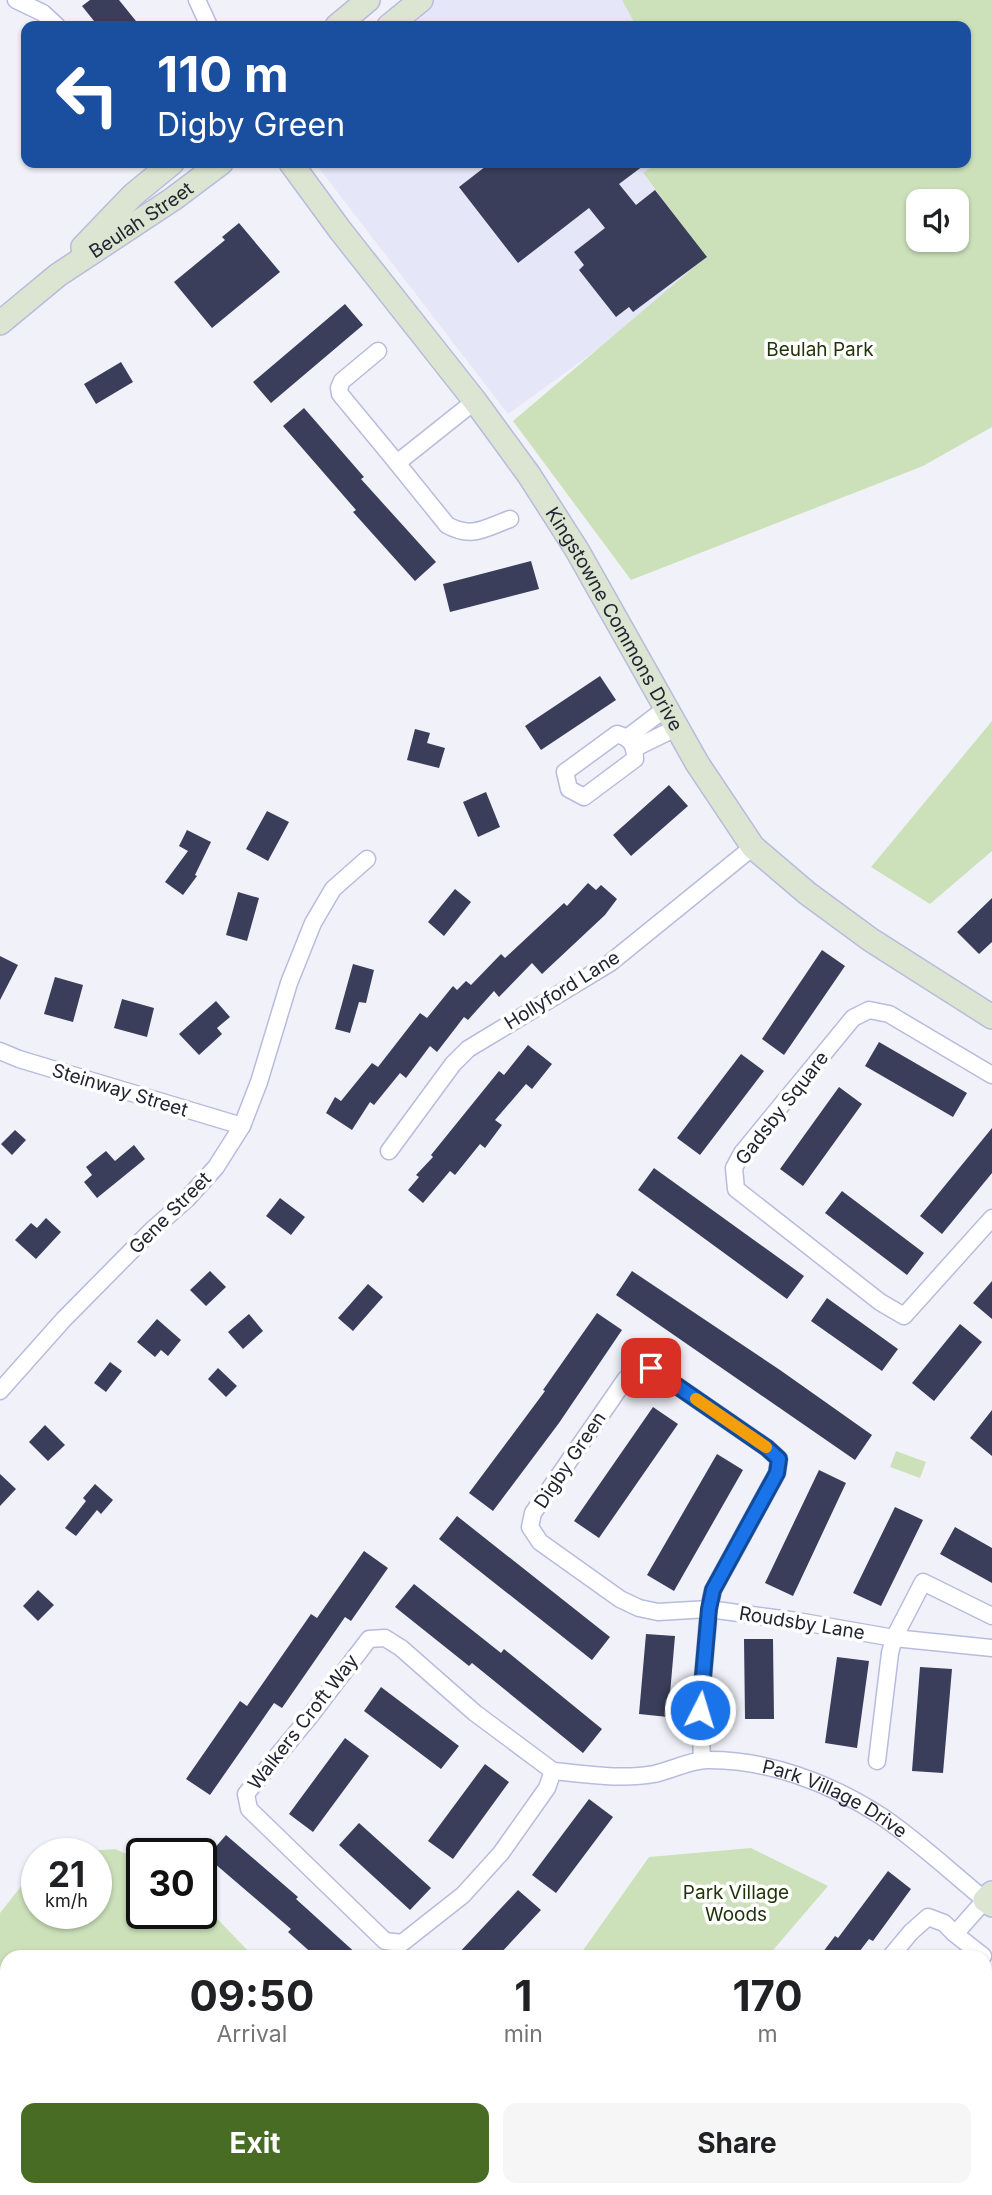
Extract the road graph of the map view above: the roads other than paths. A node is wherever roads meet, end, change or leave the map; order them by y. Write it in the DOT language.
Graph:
graph roads {
  1 [pos="16,0"];
  2 [pos="197,0"];
  3 [pos="368,0"];
  4 [pos="421,0"];
  5 [pos="52,21"];
  6 [pos="207,21"];
  7 [pos="343,21"];
  8 [pos="395,21"];
  9 [pos="166,168"];
  10 [pos="214,168"];
  11 [pos="295,168"];
  12 [pos="58,275"];
  13 [pos="0,323"];
  14 [pos="378,351"];
  15 [pos="475,401"];
  16 [pos="397,463"];
  17 [pos="510,519"];
  18 [pos="671,718"];
  19 [pos="631,743"];
  20 [pos="753,847"];
  21 [pos="367,859"];
  22 [pos="992,1017"];
  23 [pos="0,1051"];
  24 [pos="992,1075"];
  25 [pos="242,1126"];
  26 [pos="389,1150"];
  27 [pos="992,1218"];
  28 [pos="0,1391"];
  29 [pos="709,1609"];
  30 [pos="992,1616"];
  31 [pos="894,1638"];
  32 [pos="992,1648"];
  33 [pos="702,1760"];
  34 [pos="877,1761"];
  35 [pos="553,1771"];
  36 [pos="990,1899"];
  37 [pos="956,1934"];
  38 [pos="896,1950"];
  39 [pos="975,1950"];
  1 -- 5 [label="street"];
  2 -- 6 [label="street"];
  3 -- 7 [label="street"];
  4 -- 8 [label="street"];
  9 -- 12 [label="street, Beulah Street"];
  10 -- 12 [label="street, Beulah Street"];
  11 -- 15 [label="street, Kingstowne Commons Drive"];
  12 -- 13 [label="street, Beulah Street"];
  14 -- 16 [label="street"];
  15 -- 16 [label="street"];
  15 -- 18 [label="street, Kingstowne Commons Drive"];
  16 -- 17 [label="street"];
  18 -- 19 [label="street"];
  18 -- 20 [label="street, Kingstowne Commons Drive"];
  20 -- 22 [label="street, Kingstowne Commons Drive"];
  20 -- 26 [label="street, Hollyford Lane"];
  21 -- 25 [label="street, Gene Street"];
  23 -- 25 [label="street, Steinway Street"];
  24 -- 27 [label="street, Gadsby Square"];
  25 -- 28 [label="street, Gene Street"];
  29 -- 29 [label="street, Digby Green"];
  29 -- 31 [label="street, Roudsby Lane"];
  29 -- 33 [label="street, Digby Green"];
  30 -- 31 [label="street"];
  31 -- 32 [label="street, Roudsby Lane"];
  31 -- 34 [label="street"];
  33 -- 35 [label="street, Park Village Drive"];
  33 -- 36 [label="street, Park Village Drive"];
  35 -- 35 [label="street, Walkers Croft Way"];
  36 -- 37 [label="street"];
  37 -- 38 [label="street"];
  37 -- 39 [label="street"];
}
